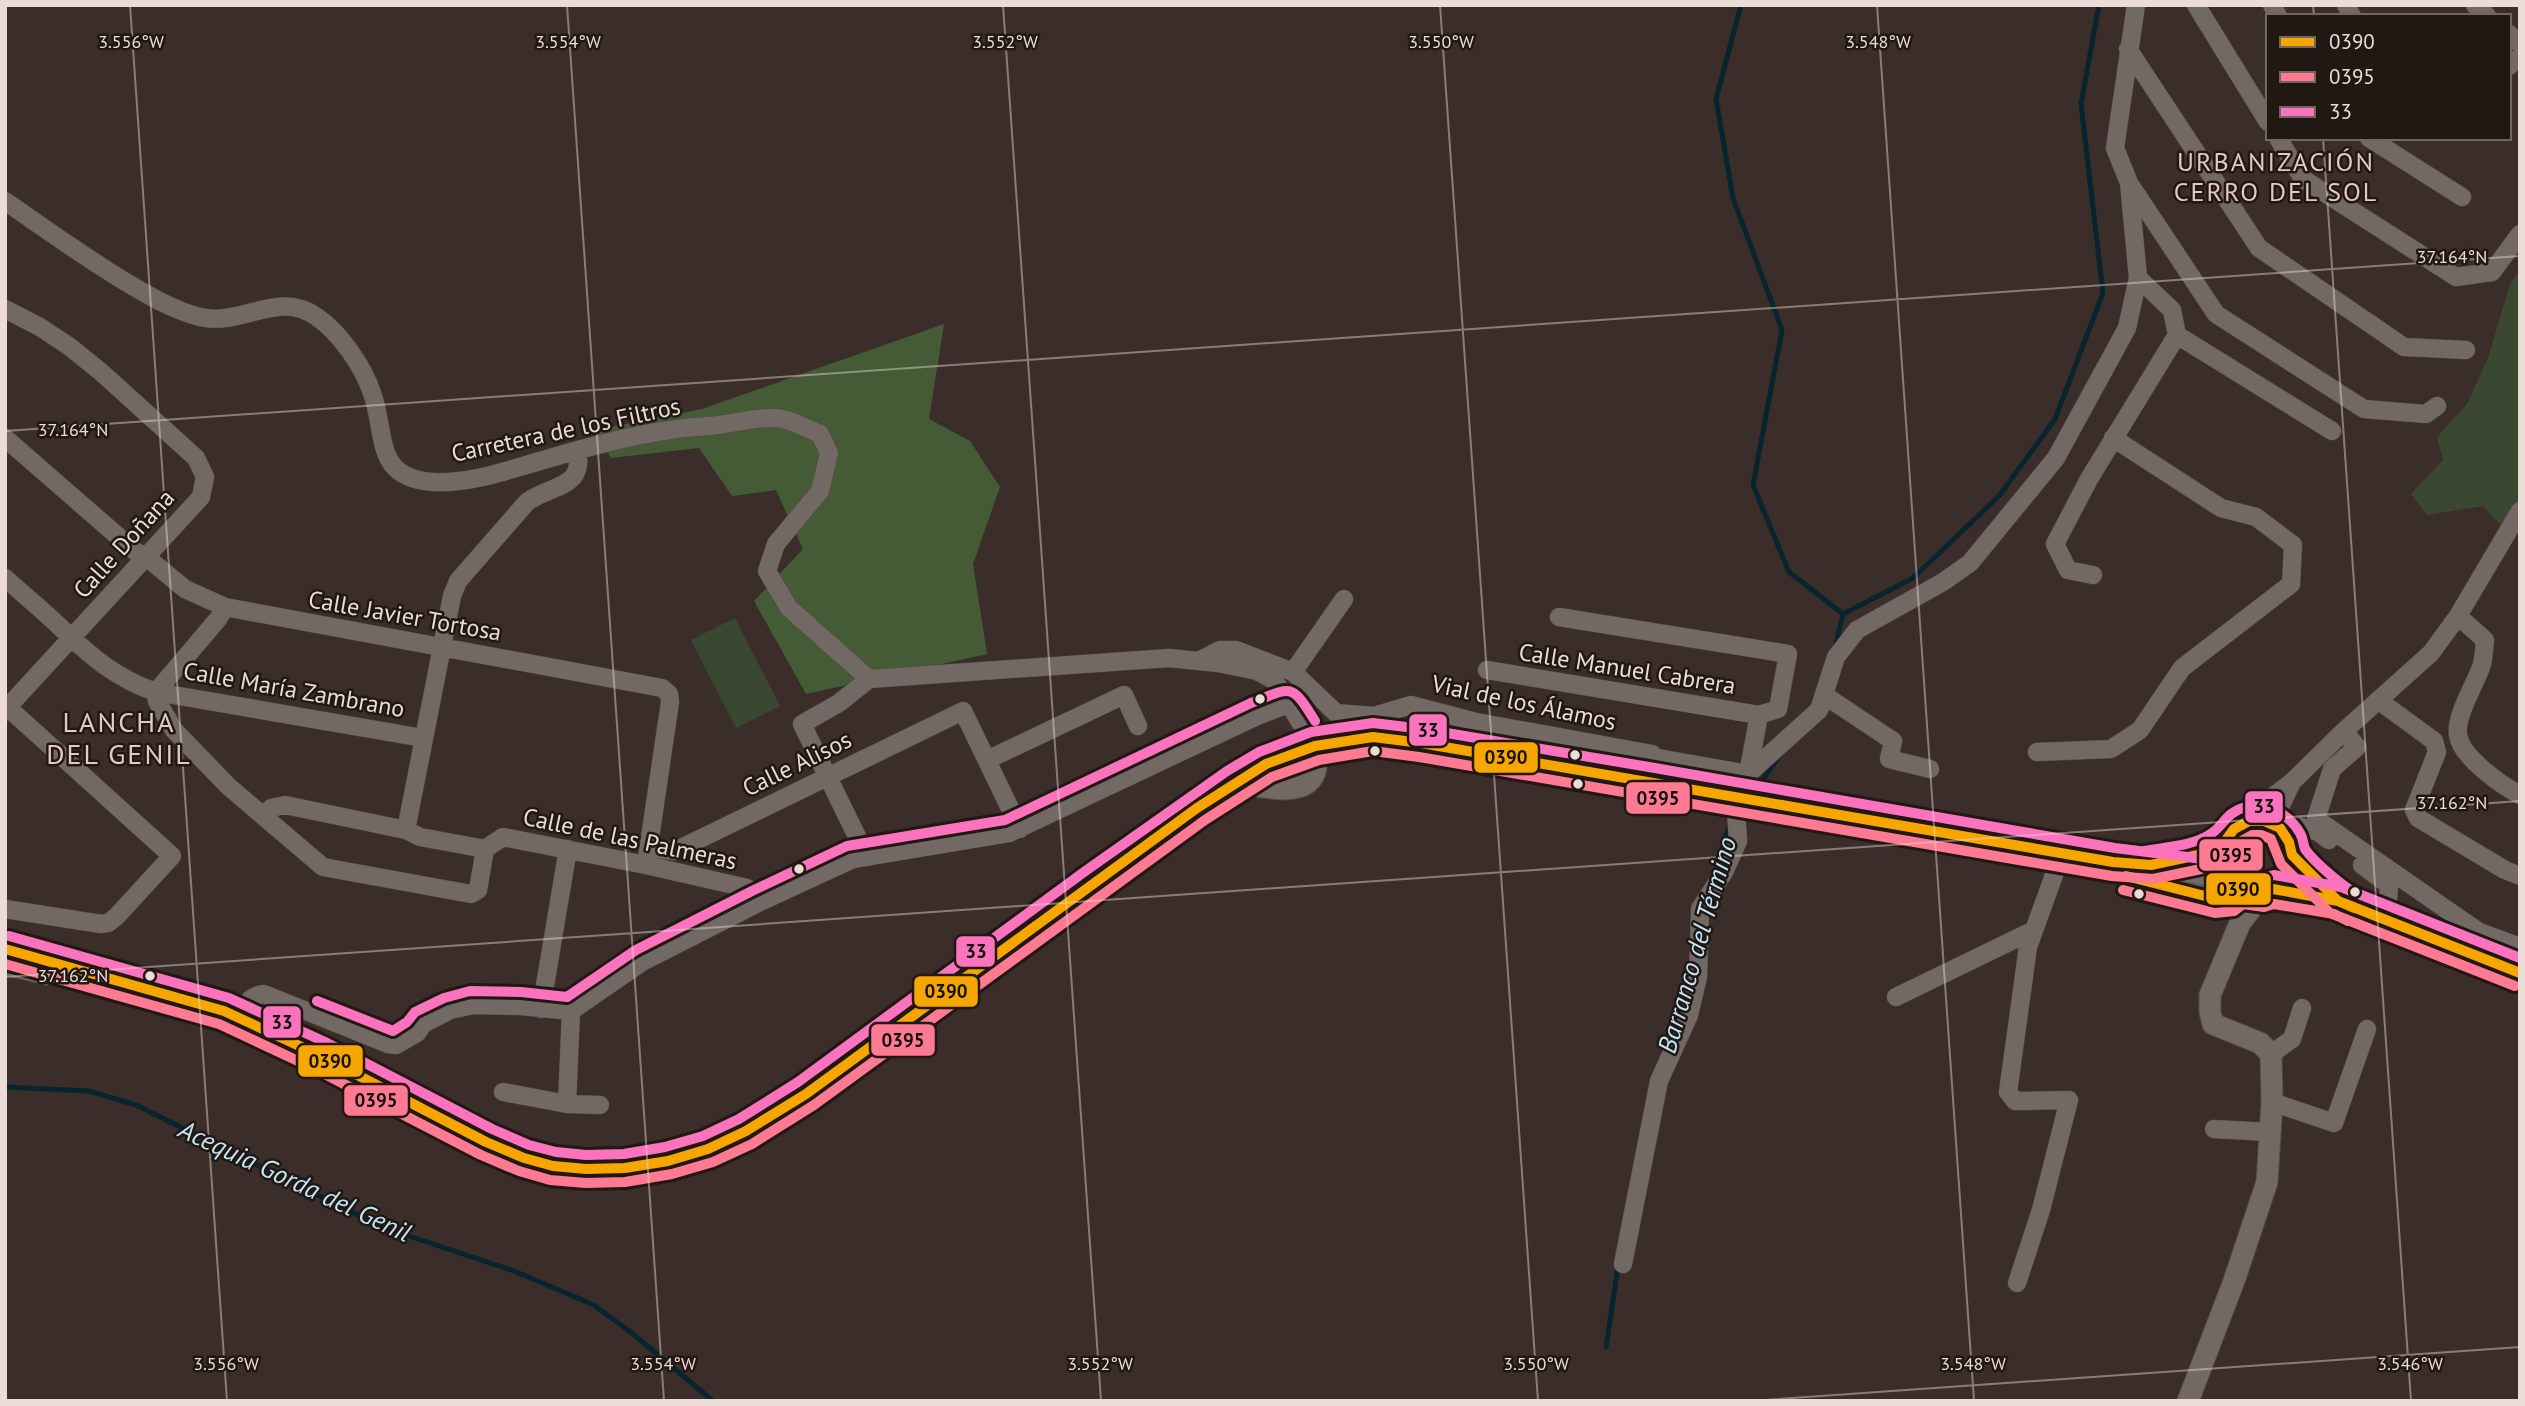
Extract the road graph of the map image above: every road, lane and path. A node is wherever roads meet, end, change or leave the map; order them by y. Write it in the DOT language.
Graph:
graph roads {
  1 [pos="2136,5"];
  2 [pos="2196,5"];
  3 [pos="2128,49"];
  4 [pos="2266,118"];
  5 [pos="2279,140"];
  6 [pos="2372,140"];
  7 [pos="2129,183"];
  8 [pos="2462,197"];
  9 [pos="5,201"];
  10 [pos="2520,234"];
  11 [pos="2138,278"];
  12 [pos="5,309"];
  13 [pos="2177,335"];
  14 [pos="2466,351"];
  15 [pos="2437,406"];
  16 [pos="2332,431"];
  17 [pos="5,438"];
  18 [pos="2113,439"];
  19 [pos="577,450"];
  20 [pos="2520,511"];
  21 [pos="145,556"];
  22 [pos="2094,575"];
  23 [pos="5,578"];
  24 [pos="1345,599"];
  25 [pos="225,607"];
  26 [pos="1559,617"];
  27 [pos="2458,617"];
  28 [pos="71,640"];
  29 [pos="443,648"];
  30 [pos="1199,661"];
  31 [pos="1487,670"];
  32 [pos="1293,672"];
  33 [pos="869,679"];
  34 [pos="156,692"];
  35 [pos="1825,695"];
  36 [pos="2378,700"];
  37 [pos="1288,704"];
  38 [pos="5,709"];
  39 [pos="1759,715"];
  40 [pos="1138,726"];
  41 [pos="2344,732"];
  42 [pos="424,738"];
  43 [pos="1315,746"];
  44 [pos="2037,752"];
  45 [pos="987,760"];
  46 [pos="1930,769"];
  47 [pos="1748,775"];
  48 [pos="828,777"];
  49 [pos="2293,781"];
  50 [pos="1234,782"];
  51 [pos="2520,794"];
  52 [pos="1735,796"];
  53 [pos="264,817"];
  54 [pos="2249,821"];
  55 [pos="2278,828"];
  56 [pos="1020,829"];
  57 [pos="406,830"];
  58 [pos="2222,844"];
  59 [pos="485,849"];
  60 [pos="568,849"];
  61 [pos="2062,853"];
  62 [pos="2292,855"];
  63 [pos="648,856"];
  64 [pos="867,857"];
  65 [pos="2113,862"];
  66 [pos="2151,865"];
  67 [pos="2520,876"];
  68 [pos="2236,887"];
  69 [pos="2268,891"];
  70 [pos="2338,901"];
  71 [pos="758,903"];
  72 [pos="5,909"];
  73 [pos="2387,921"];
  74 [pos="2240,923"];
  75 [pos="2034,930"];
  76 [pos="2520,947"];
  77 [pos="5,949"];
  78 [pos="5,964"];
  79 [pos="2520,973"];
  80 [pos="1896,997"];
  81 [pos="2302,1008"];
  82 [pos="541,1009"];
  83 [pos="571,1011"];
  84 [pos="239,1020"];
  85 [pos="2367,1029"];
  86 [pos="2272,1054"];
  87 [pos="503,1092"];
  88 [pos="2272,1101"];
  89 [pos="566,1104"];
  90 [pos="600,1105"];
  91 [pos="2214,1129"];
  92 [pos="2269,1132"];
  93 [pos="1623,1264"];
  94 [pos="2017,1283"];
  95 [pos="2188,1401"];
  1 -- 3 [label="street"];
  2 -- 4 [label="street"];
  3 -- 7 [label="street"];
  3 -- 14 [label="street"];
  5 -- 10 [label="street"];
  6 -- 8 [label="street"];
  7 -- 11 [label="street"];
  7 -- 15 [label="street"];
  9 -- 19 [label="street, Carretera de los Filtros"];
  11 -- 13 [label="street"];
  11 -- 35 [label="street"];
  12 -- 21 [label="street, Calle Doñana"];
  13 -- 16 [label="street"];
  13 -- 18 [label="street"];
  17 -- 21 [label="street, Calle Javier Tortosa"];
  18 -- 22 [label="street"];
  18 -- 44 [label="street"];
  19 -- 29 [label="street"];
  19 -- 33 [label="street, Carretera de los Filtros"];
  20 -- 27 [label="street"];
  21 -- 25 [label="street, Calle Javier Tortosa"];
  21 -- 28 [label="street, Calle Doñana"];
  23 -- 28 [label="street, Calle María Zambrano"];
  24 -- 32 [label="street"];
  25 -- 29 [label="street, Calle Javier Tortosa"];
  25 -- 34 [label="street"];
  26 -- 39 [label="street"];
  27 -- 36 [label="street"];
  27 -- 51 [label="street"];
  28 -- 34 [label="street, Calle María Zambrano"];
  28 -- 38 [label="street, Calle Doñana"];
  29 -- 42 [label="street"];
  29 -- 63 [label="street, Calle Javier Tortosa"];
  30 -- 32 [label="street, Vial de los Álamos"];
  30 -- 33 [label="street"];
  30 -- 37 [label="street"];
  31 -- 39 [label="street, Calle Manuel Cabrera"];
  32 -- 47 [label="street, Vial de los Álamos"];
  33 -- 48 [label="street"];
  34 -- 42 [label="street, Calle María Zambrano"];
  34 -- 53 [label="street"];
  35 -- 46 [label="street"];
  35 -- 47 [label="street"];
  36 -- 41 [label="street"];
  36 -- 67 [label="street"];
  37 -- 43 [label="street"];
  37 -- 56 [label="street"];
  38 -- 72 [label="street"];
  39 -- 47 [label="street"];
  40 -- 45 [label="street"];
  41 -- 49 [label="street"];
  41 -- 76 [label="street"];
  42 -- 57 [label="street"];
  43 -- 50 [label="street"];
  43 -- 50 [label="street"];
  43 -- 52 [label="street"];
  45 -- 48 [label="street, Calle Alisos"];
  45 -- 56 [label="street"];
  47 -- 52 [label="street"];
  48 -- 63 [label="street, Calle Alisos"];
  48 -- 64 [label="street"];
  49 -- 54 [label="street"];
  49 -- 55 [label="street"];
  50 -- 84 [label="street"];
  52 -- 61 [label="street"];
  52 -- 93 [label="street"];
  53 -- 57 [label="street, Calle de las Palmeras"];
  53 -- 59 [label="street"];
  54 -- 55 [label="street"];
  54 -- 58 [label="street"];
  55 -- 62 [label="street"];
  55 -- 73 [label="street"];
  56 -- 64 [label="street"];
  57 -- 59 [label="street, Calle de las Palmeras"];
  58 -- 66 [label="street"];
  58 -- 68 [label="street"];
  59 -- 60 [label="street, Calle de las Palmeras"];
  60 -- 63 [label="street, Calle de las Palmeras"];
  60 -- 82 [label="street"];
  61 -- 65 [label="street"];
  61 -- 75 [label="street"];
  62 -- 69 [label="street"];
  62 -- 70 [label="street"];
  63 -- 71 [label="street, Calle de las Palmeras"];
  64 -- 71 [label="street"];
  65 -- 66 [label="street"];
  65 -- 68 [label="street"];
  66 -- 68 [label="street"];
  68 -- 69 [label="street"];
  68 -- 74 [label="street"];
  69 -- 70 [label="street"];
  69 -- 74 [label="street"];
  70 -- 73 [label="street"];
  71 -- 83 [label="street"];
  73 -- 79 [label="street"];
  74 -- 86 [label="street"];
  75 -- 80 [label="street"];
  75 -- 94 [label="street"];
  77 -- 84 [label="street"];
  78 -- 84 [label="street"];
  81 -- 86 [label="street"];
  82 -- 83 [label="street"];
  82 -- 84 [label="street"];
  83 -- 89 [label="street"];
  85 -- 88 [label="street"];
  86 -- 88 [label="street"];
  87 -- 89 [label="street"];
  88 -- 92 [label="street"];
  89 -- 90 [label="street"];
  91 -- 92 [label="street"];
  92 -- 95 [label="street"];
}
